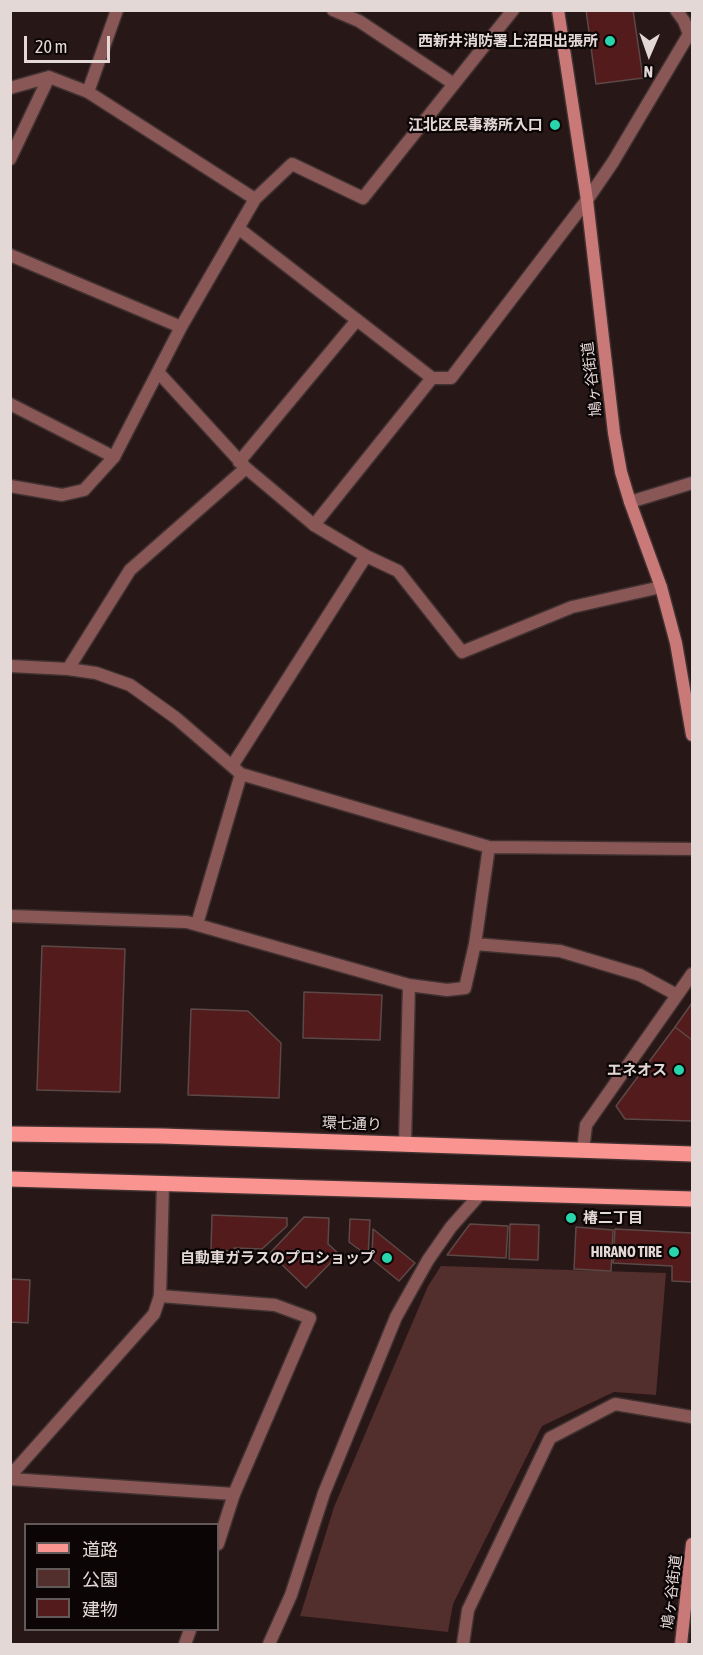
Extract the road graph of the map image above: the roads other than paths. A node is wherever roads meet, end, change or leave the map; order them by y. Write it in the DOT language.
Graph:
graph roads {
  1 [pos="117,10"];
  2 [pos="333,10"];
  3 [pos="513,10"];
  4 [pos="558,10"];
  5 [pos="676,10"];
  6 [pos="691,34"];
  7 [pos="49,77"];
  8 [pos="454,84"];
  9 [pos="10,88"];
  10 [pos="88,92"];
  11 [pos="10,159"];
  12 [pos="255,199"];
  13 [pos="587,200"];
  14 [pos="238,228"];
  15 [pos="10,255"];
  16 [pos="357,320"];
  17 [pos="181,327"];
  18 [pos="158,372"];
  19 [pos="432,378"];
  20 [pos="10,404"];
  21 [pos="114,457"];
  22 [pos="242,465"];
  23 [pos="693,483"];
  24 [pos="10,486"];
  25 [pos="630,502"];
  26 [pos="314,525"];
  27 [pos="366,556"];
  28 [pos="661,587"];
  29 [pos="10,666"];
  30 [pos="68,669"];
  31 [pos="693,735"];
  32 [pos="237,770"];
  33 [pos="489,847"];
  34 [pos="693,849"];
  35 [pos="10,916"];
  36 [pos="197,924"];
  37 [pos="475,944"];
  38 [pos="693,974"];
  39 [pos="409,985"];
  40 [pos="677,995"];
  41 [pos="10,1134"];
  42 [pos="405,1144"];
  43 [pos="583,1151"];
  44 [pos="693,1154"];
  45 [pos="10,1179"];
  46 [pos="164,1183"];
  47 [pos="482,1192"];
  48 [pos="693,1199"];
  49 [pos="160,1296"];
  50 [pos="693,1417"];
  51 [pos="10,1478"];
  52 [pos="234,1494"];
  53 [pos="219,1541"];
  54 [pos="693,1544"];
  55 [pos="269,1644"];
  56 [pos="463,1644"];
  57 [pos="681,1644"];
  1 -- 10 [label="street"];
  2 -- 8 [label="street"];
  3 -- 8 [label="street"];
  4 -- 13 [label="main road, 鳩ヶ谷街道"];
  5 -- 6 [label="street"];
  6 -- 13 [label="street"];
  7 -- 9 [label="street"];
  7 -- 10 [label="street"];
  7 -- 11 [label="street"];
  8 -- 12 [label="street"];
  10 -- 12 [label="street"];
  12 -- 14 [label="street"];
  13 -- 19 [label="street"];
  13 -- 25 [label="main road, 鳩ヶ谷街道"];
  14 -- 16 [label="street"];
  14 -- 17 [label="street"];
  15 -- 17 [label="street"];
  16 -- 19 [label="street"];
  16 -- 22 [label="street"];
  17 -- 18 [label="street"];
  18 -- 21 [label="street"];
  18 -- 22 [label="street"];
  19 -- 26 [label="street"];
  20 -- 21 [label="street"];
  21 -- 24 [label="street"];
  22 -- 26 [label="street"];
  22 -- 30 [label="street"];
  23 -- 25 [label="street"];
  25 -- 28 [label="main road, 鳩ヶ谷街道"];
  26 -- 27 [label="street"];
  27 -- 28 [label="street"];
  27 -- 32 [label="street"];
  28 -- 31 [label="main road, 鳩ヶ谷街道"];
  29 -- 30 [label="street"];
  30 -- 32 [label="street"];
  32 -- 33 [label="street"];
  32 -- 36 [label="street"];
  33 -- 34 [label="street"];
  33 -- 37 [label="street"];
  35 -- 36 [label="street"];
  36 -- 39 [label="street"];
  37 -- 39 [label="street"];
  37 -- 40 [label="street"];
  38 -- 40 [label="street"];
  39 -- 42 [label="street"];
  40 -- 43 [label="street"];
  41 -- 42 [label="main road, 環七通り"];
  42 -- 43 [label="main road, 環七通り"];
  43 -- 44 [label="main road, 環七通り"];
  45 -- 46 [label="main road"];
  46 -- 47 [label="main road"];
  46 -- 49 [label="street"];
  47 -- 48 [label="main road"];
  47 -- 55 [label="street"];
  49 -- 51 [label="street"];
  49 -- 52 [label="street"];
  50 -- 56 [label="street"];
  51 -- 52 [label="street"];
  52 -- 53 [label="street"];
  54 -- 57 [label="main road, 鳩ヶ谷街道"];
}
